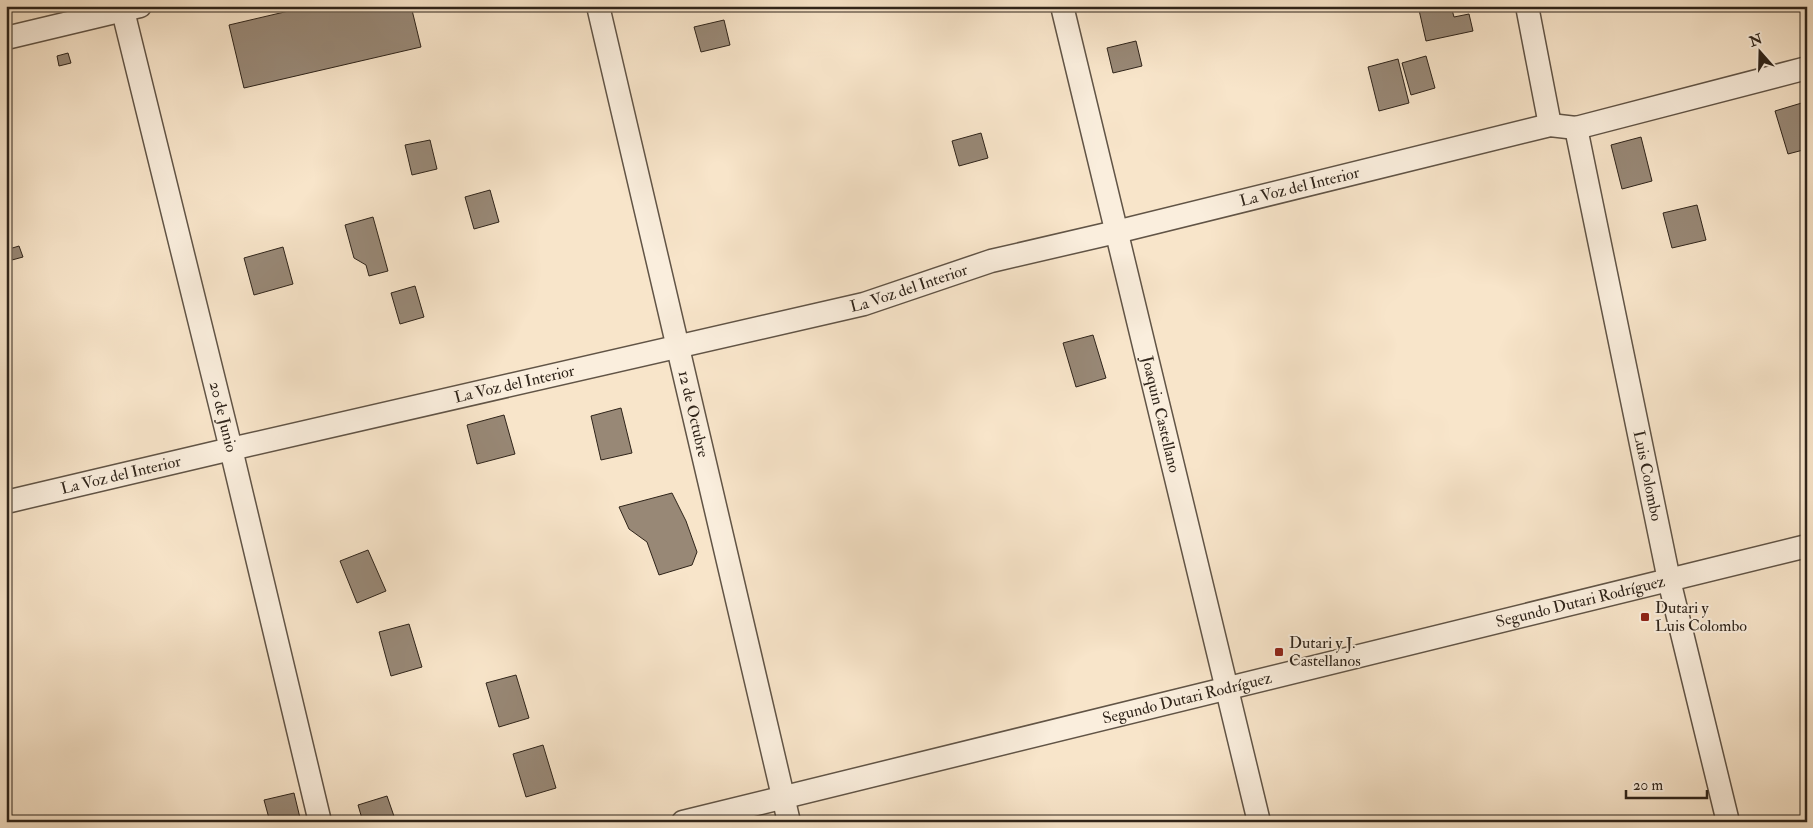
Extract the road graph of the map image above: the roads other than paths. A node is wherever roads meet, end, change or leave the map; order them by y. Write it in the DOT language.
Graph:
graph roads {
  1 [pos="598,6"];
  2 [pos="1062,6"];
  3 [pos="1527,6"];
  4 [pos="131,8"];
  5 [pos="6,38"];
  6 [pos="1807,68"];
  7 [pos="1550,125"];
  8 [pos="1576,128"];
  9 [pos="1116,232"];
  10 [pos="678,346"];
  11 [pos="231,449"];
  12 [pos="6,502"];
  13 [pos="1807,546"];
  14 [pos="1669,580"];
  15 [pos="1226,689"];
  16 [pos="783,796"];
  17 [pos="320,822"];
  18 [pos="684,822"];
  19 [pos="789,822"];
  20 [pos="1258,822"];
  21 [pos="1728,822"];
  1 -- 10 [label="street, 12 de Octubre"];
  2 -- 9 [label="street, Joaquin Castellano"];
  3 -- 7 [label="street"];
  4 -- 5 [label="street"];
  4 -- 11 [label="street, 20 de Junio"];
  6 -- 8 [label="street, La Voz del Interior"];
  7 -- 8 [label="street, La Voz del Interior"];
  7 -- 9 [label="street, La Voz del Interior"];
  8 -- 14 [label="street, Luis Colombo"];
  9 -- 10 [label="street, La Voz del Interior"];
  9 -- 15 [label="street, Joaquin Castellano"];
  10 -- 11 [label="street, La Voz del Interior"];
  10 -- 16 [label="street, 12 de Octubre"];
  11 -- 12 [label="street, La Voz del Interior"];
  11 -- 17 [label="street, 20 de Junio"];
  13 -- 14 [label="street, Segundo Dutari Rodríguez"];
  14 -- 15 [label="street, Segundo Dutari Rodríguez"];
  14 -- 21 [label="street, Luis Colombo"];
  15 -- 16 [label="street, Segundo Dutari Rodríguez"];
  15 -- 20 [label="street, Joaquin Castellano"];
  16 -- 18 [label="street, Segundo Dutari Rodríguez"];
  16 -- 19 [label="street, 12 de Octubre"];
}
